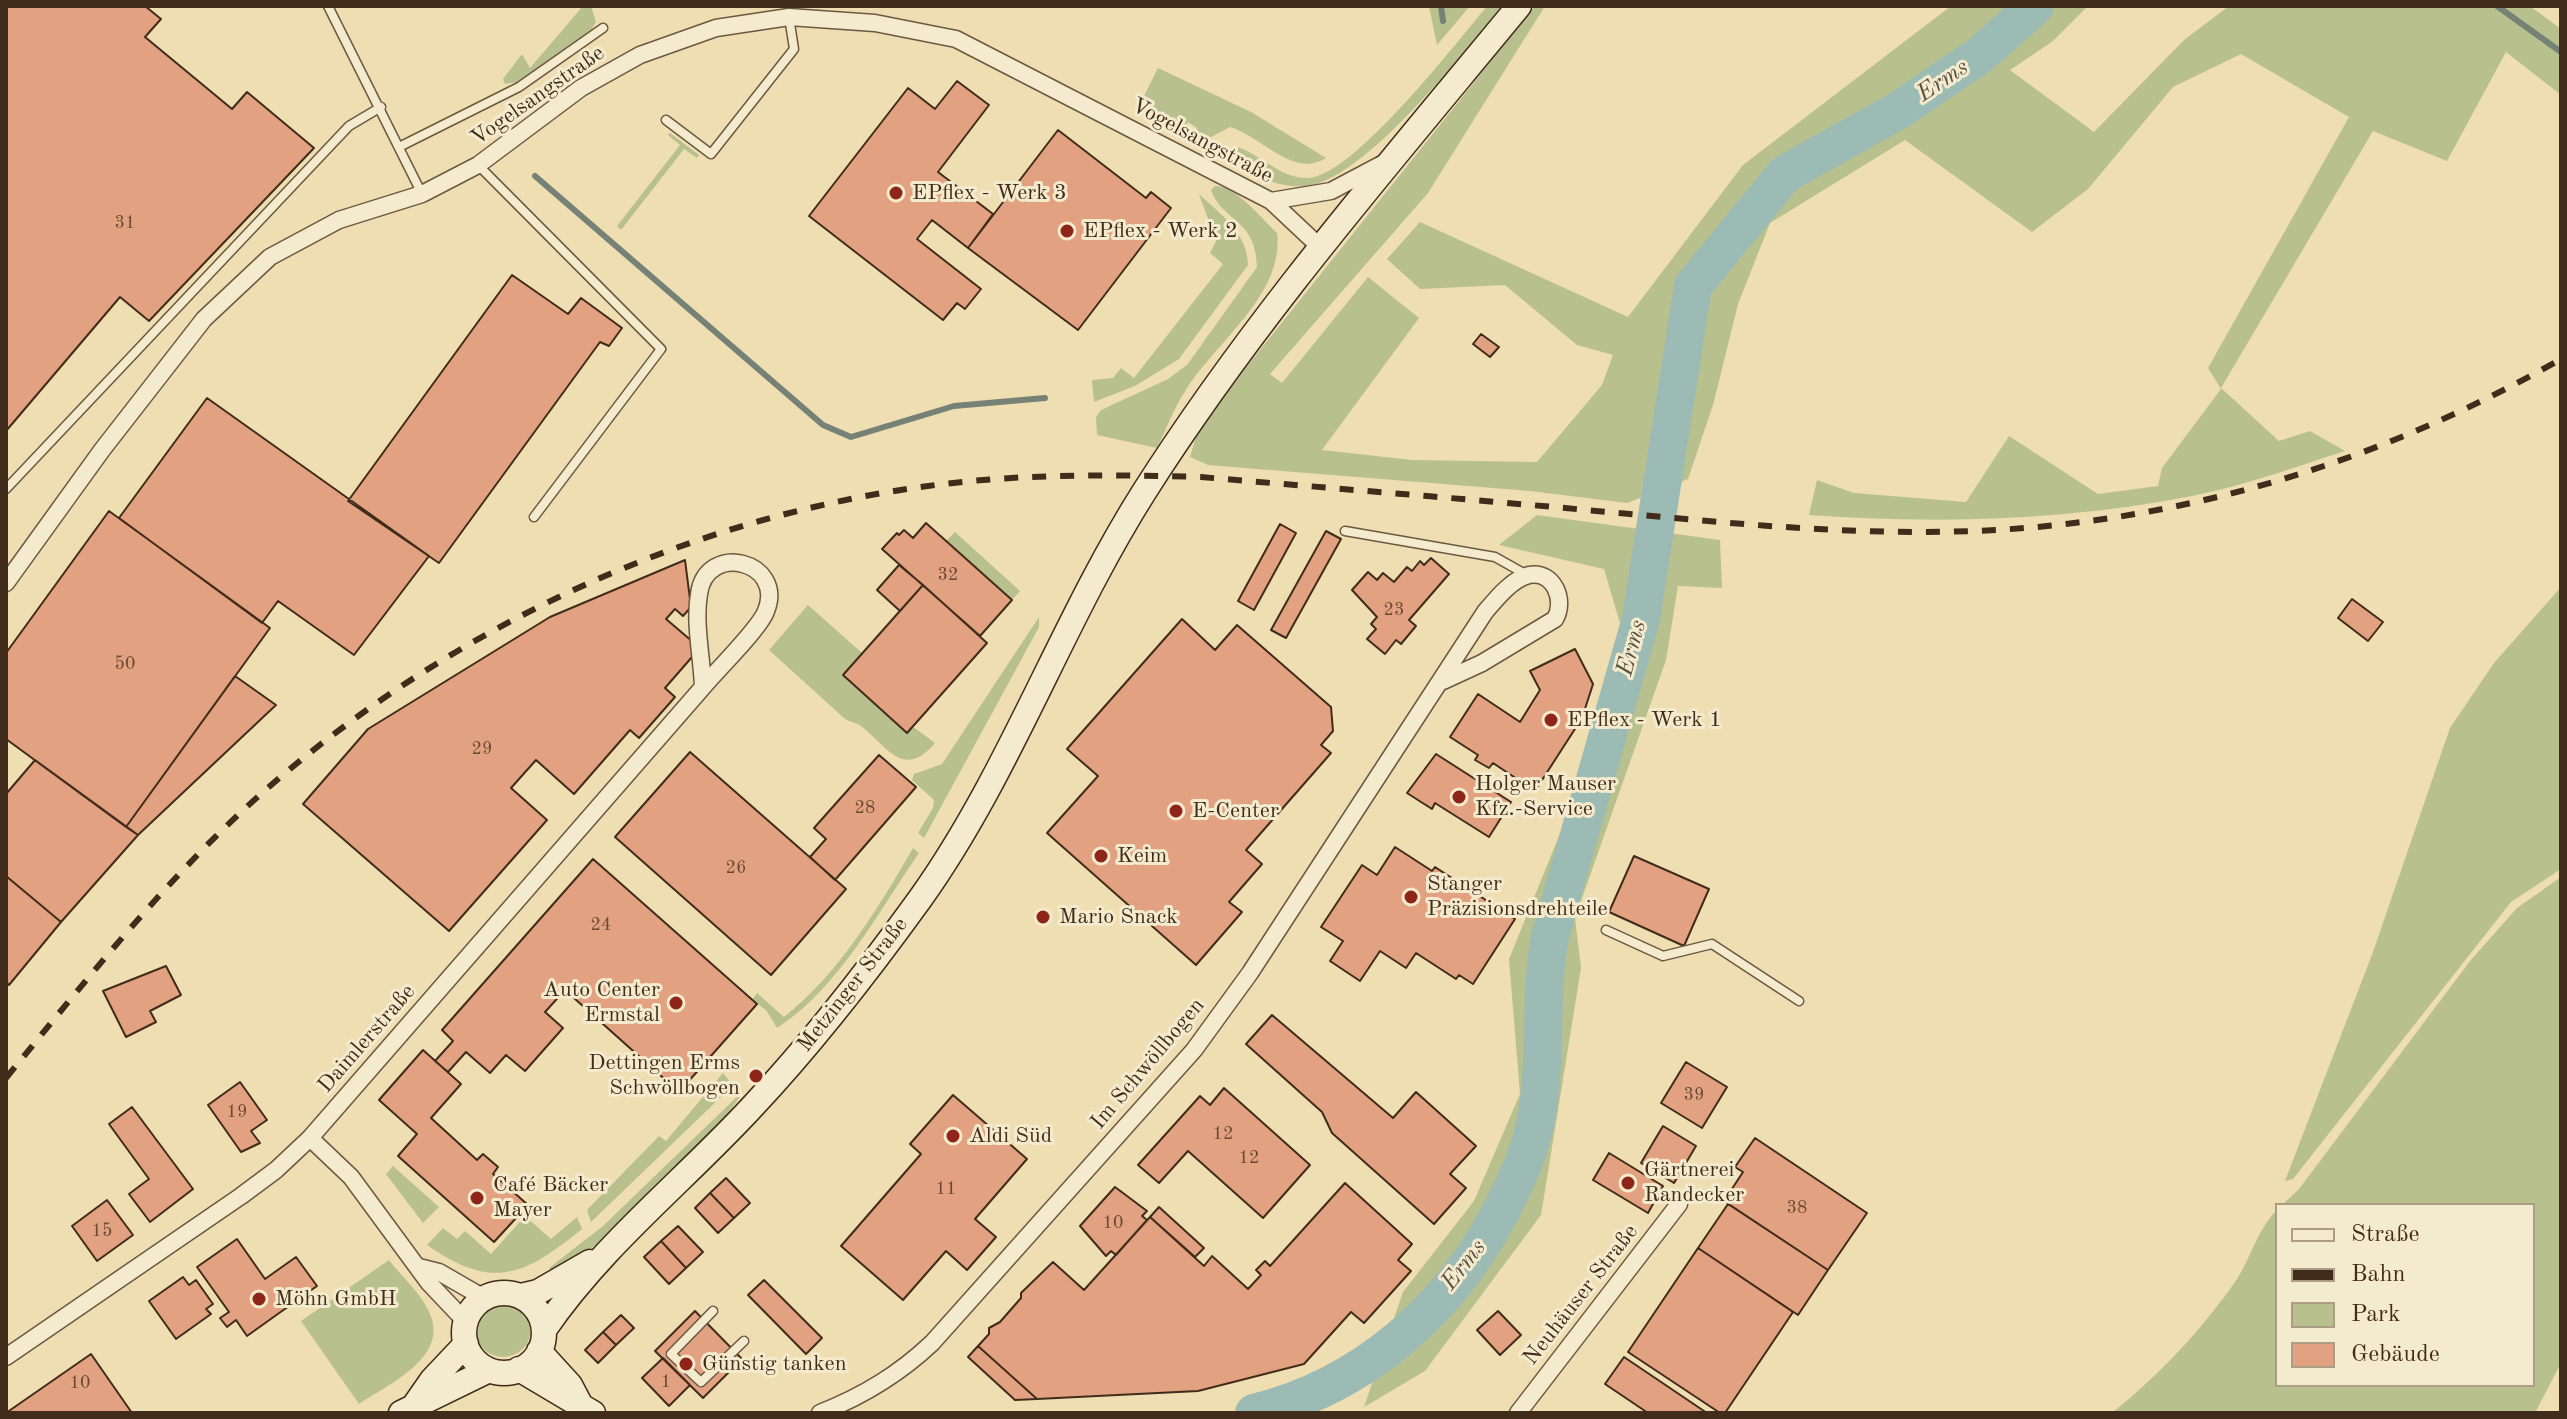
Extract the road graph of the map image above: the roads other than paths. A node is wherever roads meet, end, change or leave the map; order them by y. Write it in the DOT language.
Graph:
graph roads {
  1 [pos="328,6"];
  2 [pos="1519,6"];
  3 [pos="789,17"];
  4 [pos="603,28"];
  5 [pos="381,107"];
  6 [pos="666,120"];
  7 [pos="401,146"];
  8 [pos="1398,153"];
  9 [pos="478,165"];
  10 [pos="422,194"];
  11 [pos="1271,201"];
  12 [pos="1320,247"];
  13 [pos="6,489"];
  14 [pos="534,517"];
  15 [pos="1345,531"];
  16 [pos="1527,575"];
  17 [pos="6,583"];
  18 [pos="1443,681"];
  19 [pos="703,687"];
  20 [pos="1606,930"];
  21 [pos="1799,1001"];
  22 [pos="310,1138"];
  23 [pos="1679,1204"];
  24 [pos="606,1252"];
  25 [pos="419,1267"];
  26 [pos="521,1296"];
  27 [pos="484,1298"];
  28 [pos="713,1311"];
  29 [pos="466,1333"];
  30 [pos="542,1341"];
  31 [pos="744,1341"];
  32 [pos="6,1357"];
  33 [pos="519,1369"];
  34 [pos="489,1370"];
  35 [pos="408,1408"];
  36 [pos="586,1408"];
  37 [pos="820,1413"];
  38 [pos="1518,1413"];
  1 -- 5 [label="lane"];
  2 -- 8 [label="street, Metzinger Straße"];
  3 -- 6 [label="lane"];
  3 -- 9 [label="street, Vogelsangstraße"];
  3 -- 11 [label="street, Vogelsangstraße"];
  4 -- 7 [label="lane"];
  5 -- 7 [label="lane"];
  5 -- 13 [label="lane"];
  7 -- 10 [label="lane"];
  8 -- 11 [label="street"];
  8 -- 12 [label="street, Metzinger Straße"];
  9 -- 10 [label="street, Vogelsangstraße"];
  9 -- 14 [label="lane"];
  10 -- 17 [label="street, Vogelsangstraße"];
  11 -- 12 [label="street, Vogelsangstraße"];
  12 -- 24 [label="street, Metzinger Straße"];
  15 -- 16 [label="lane"];
  16 -- 18 [label="street, Im Schwöllbogen"];
  16 -- 18 [label="street"];
  18 -- 37 [label="street, Im Schwöllbogen"];
  19 -- 19 [label="street, Daimlerstraße"];
  19 -- 22 [label="street, Daimlerstraße"];
  20 -- 21 [label="lane"];
  22 -- 25 [label="street"];
  22 -- 32 [label="street, Daimlerstraße"];
  23 -- 38 [label="street, Neuhäuser Straße"];
  24 -- 26 [label="street, Metzinger Straße"];
  24 -- 30 [label="street, Metzinger Straße"];
  25 -- 27 [label="street"];
  25 -- 29 [label="street"];
  26 -- 27 [label="street, Metzinger Straße"];
  26 -- 30 [label="street"];
  27 -- 29 [label="street"];
  28 -- 31 [label="lane"];
  29 -- 34 [label="street"];
  29 -- 35 [label="street"];
  30 -- 33 [label="street, Metzinger Straße"];
  30 -- 36 [label="street"];
  33 -- 34 [label="street"];
  33 -- 36 [label="street"];
  34 -- 35 [label="street"];
}
